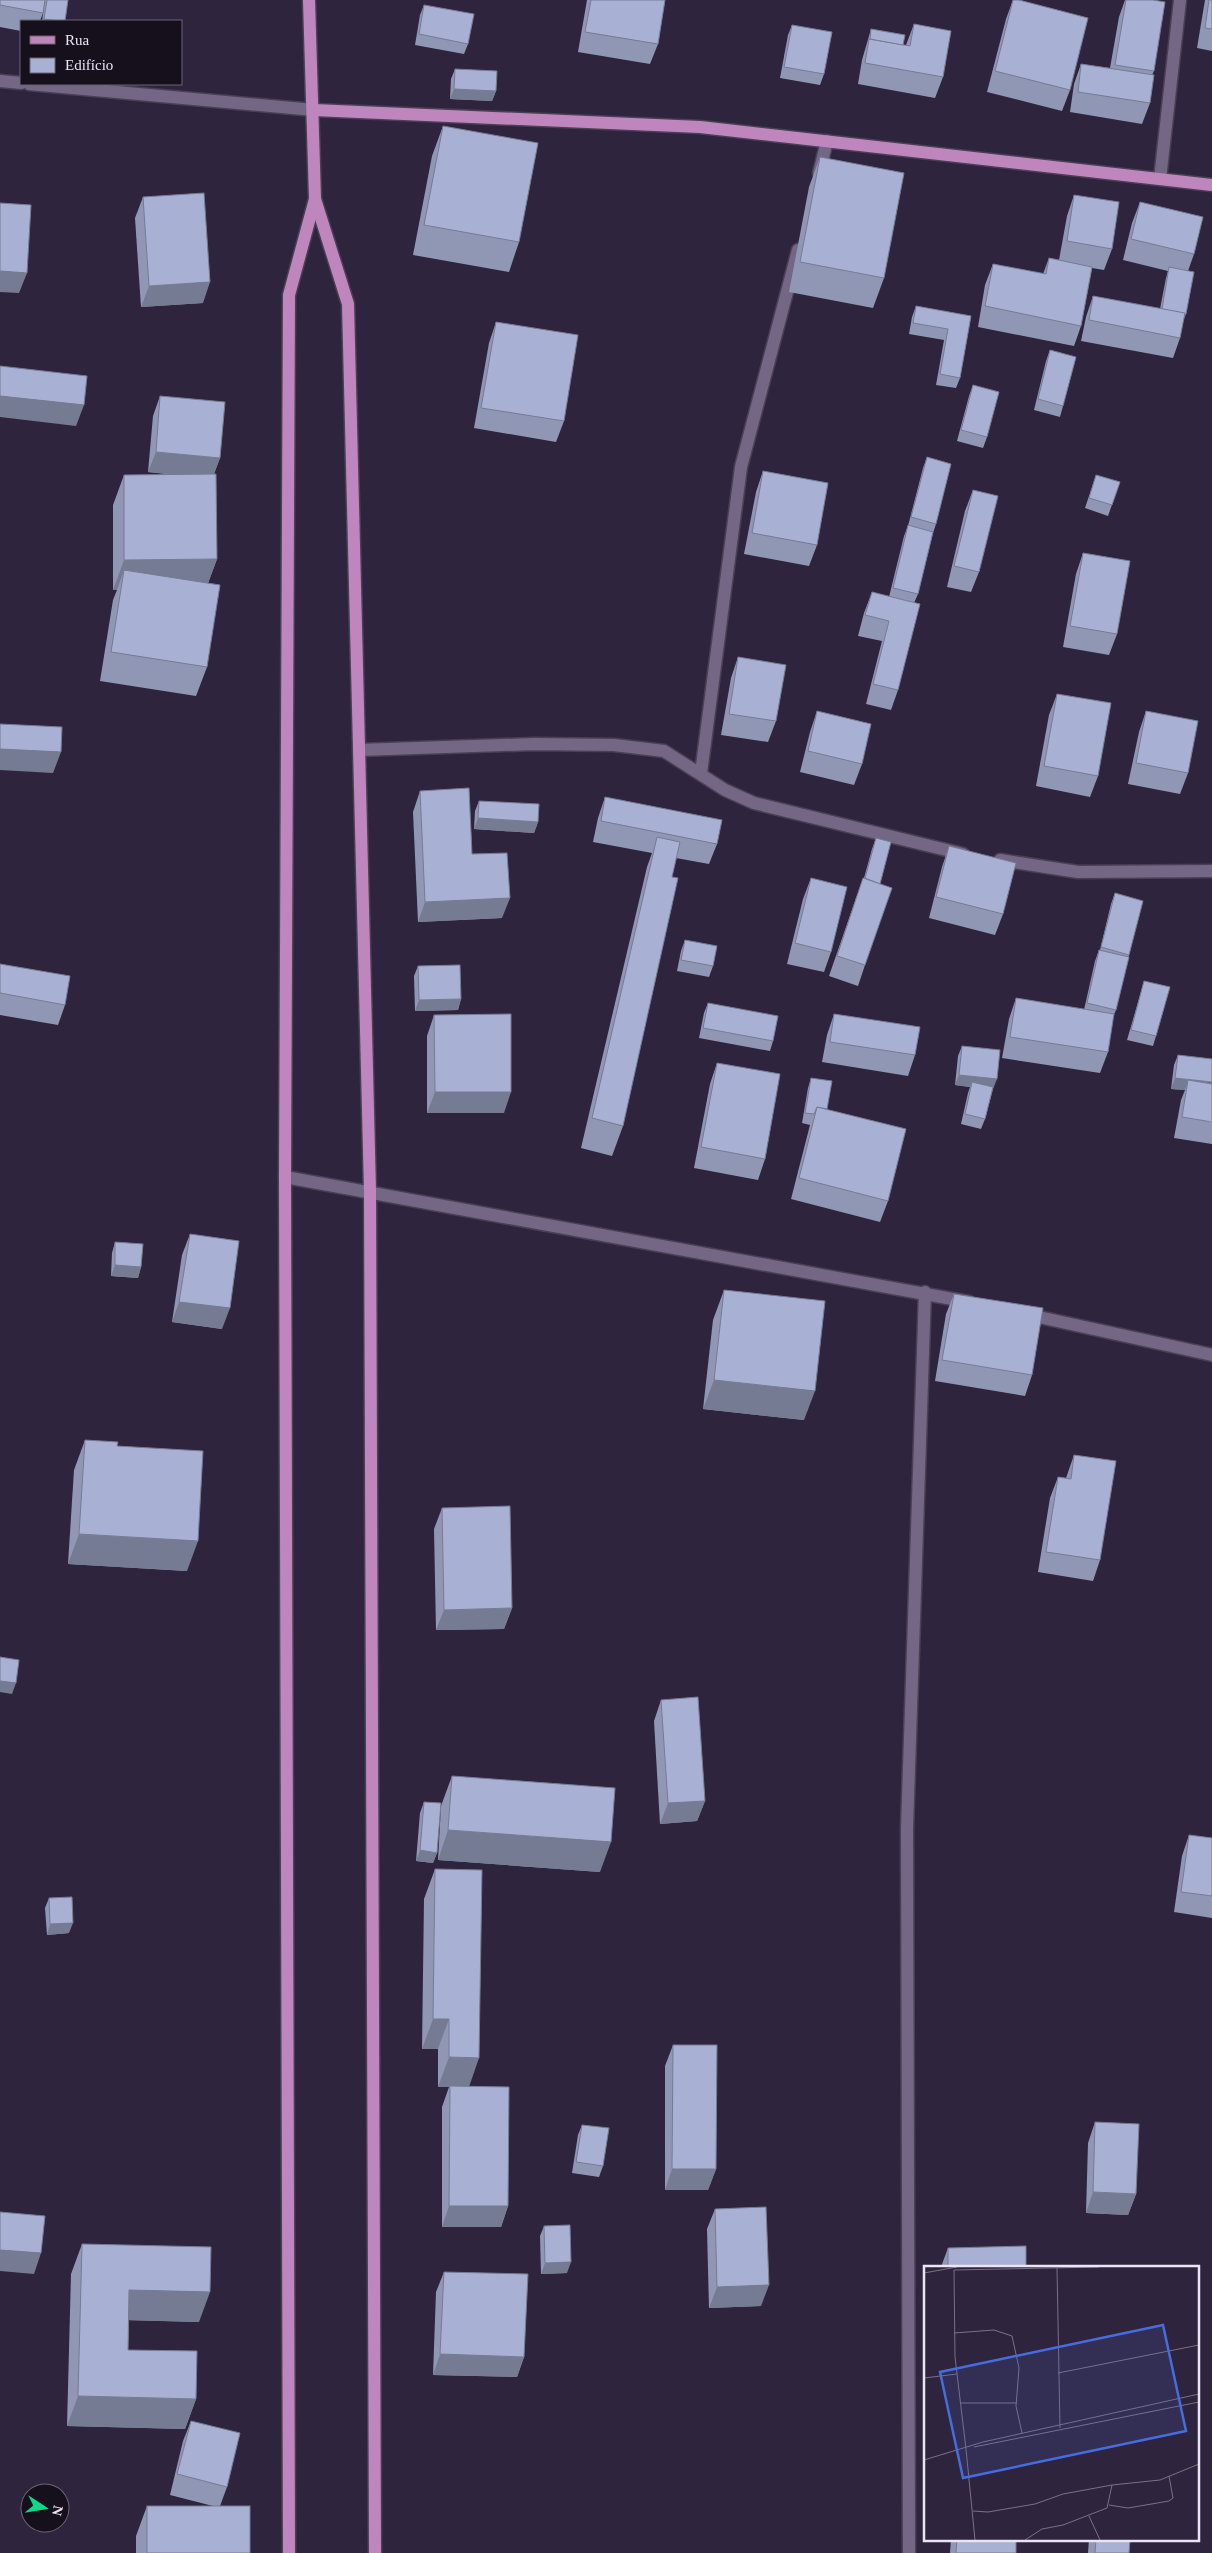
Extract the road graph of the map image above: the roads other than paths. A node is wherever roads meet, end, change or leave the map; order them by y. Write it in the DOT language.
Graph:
graph roads {
  1 [pos="309,0"];
  2 [pos="1180,0"];
  3 [pos="0,81"];
  4 [pos="20,83"];
  5 [pos="40,85"];
  6 [pos="314,110"];
  7 [pos="827,141"];
  8 [pos="1160,179"];
  9 [pos="1212,185"];
  10 [pos="814,189"];
  11 [pos="315,199"];
  12 [pos="802,237"];
  13 [pos="359,750"];
  14 [pos="701,773"];
  15 [pos="1212,871"];
  16 [pos="285,1177"];
  17 [pos="370,1191"];
  18 [pos="925,1292"];
  19 [pos="982,1304"];
  20 [pos="1011,1311"];
  21 [pos="1212,1355"];
  22 [pos="289,2553"];
  23 [pos="375,2553"];
  24 [pos="910,2553"];
  1 -- 6 [label="main road"];
  2 -- 8 [label="street"];
  3 -- 4 [label="street"];
  5 -- 6 [label="street"];
  6 -- 7 [label="main road"];
  6 -- 11 [label="main road"];
  7 -- 8 [label="main road"];
  7 -- 10 [label="street"];
  8 -- 9 [label="main road"];
  11 -- 13 [label="main road"];
  11 -- 16 [label="main road"];
  12 -- 14 [label="street"];
  13 -- 14 [label="street"];
  13 -- 17 [label="main road"];
  14 -- 15 [label="street"];
  16 -- 17 [label="street"];
  16 -- 22 [label="main road"];
  17 -- 18 [label="street"];
  17 -- 23 [label="main road"];
  18 -- 19 [label="street"];
  18 -- 24 [label="street"];
  20 -- 21 [label="street"];
}
